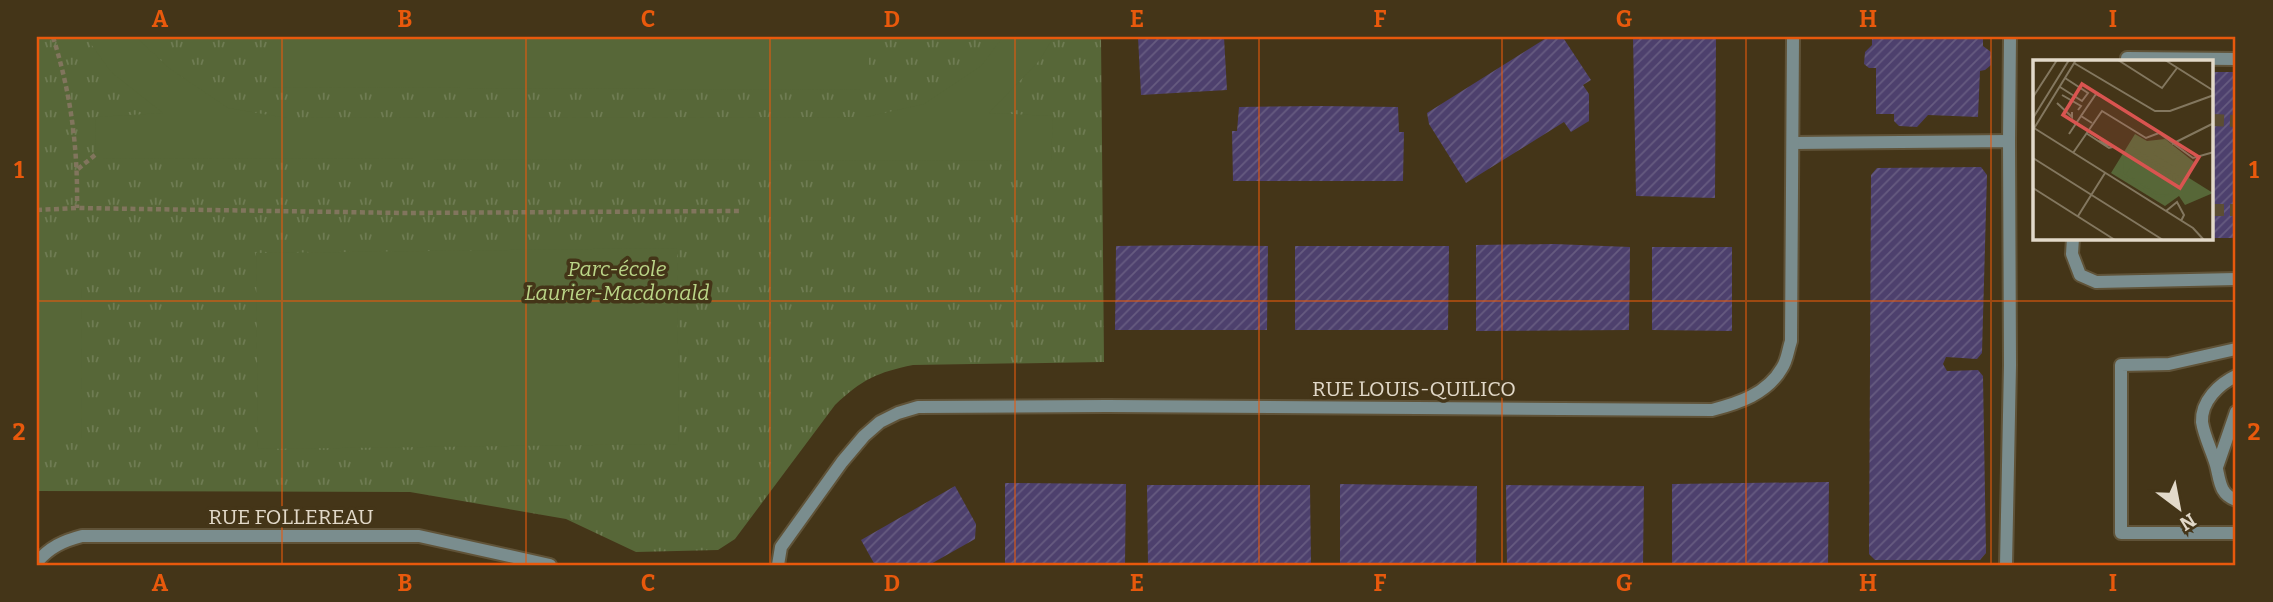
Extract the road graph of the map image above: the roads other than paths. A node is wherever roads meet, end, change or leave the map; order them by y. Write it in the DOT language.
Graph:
graph roads {
  1 [pos="1793,37"];
  2 [pos="2010,37"];
  3 [pos="2236,59"];
  4 [pos="2127,60"];
  5 [pos="2009,141"];
  6 [pos="1793,144"];
  7 [pos="2073,240"];
  8 [pos="2236,279"];
  9 [pos="2236,349"];
  10 [pos="2236,376"];
  11 [pos="2236,412"];
  12 [pos="2217,467"];
  13 [pos="2236,500"];
  14 [pos="2236,533"];
  15 [pos="489,559"];
  16 [pos="37,562"];
  17 [pos="550,565"];
  18 [pos="778,565"];
  19 [pos="2006,565"];
  1 -- 6 [label="street, RUE LOUIS-QUILICO"];
  2 -- 5 [label="street"];
  3 -- 4 [label="street"];
  5 -- 6 [label="street"];
  5 -- 19 [label="street"];
  6 -- 18 [label="street, RUE LOUIS-QUILICO"];
  7 -- 8 [label="street"];
  9 -- 14 [label="street"];
  10 -- 12 [label="street"];
  11 -- 12 [label="street"];
  12 -- 13 [label="street"];
  15 -- 16 [label="street, RUE FOLLEREAU"];
  15 -- 17 [label="street, RUE FOLLEREAU"];
}
